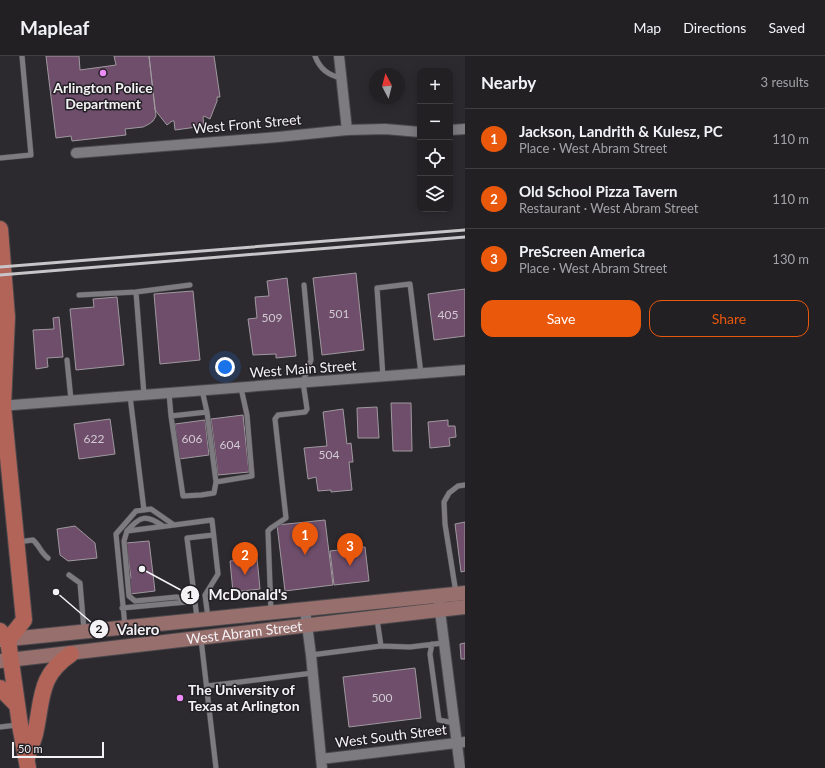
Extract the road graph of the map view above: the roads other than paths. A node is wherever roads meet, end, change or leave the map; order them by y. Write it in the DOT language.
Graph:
graph roads {
  1 [pos="22,56"];
  2 [pos="315,56"];
  3 [pos="339,56"];
  4 [pos="341,78"];
  5 [pos="465,129"];
  6 [pos="347,130"];
  7 [pos="453,130"];
  8 [pos="417,132"];
  9 [pos="76,153"];
  10 [pos="0,158"];
  11 [pos="0,229"];
  12 [pos="304,285"];
  13 [pos="190,286"];
  14 [pos="136,292"];
  15 [pos="79,295"];
  16 [pos="67,360"];
  17 [pos="465,370"];
  18 [pos="421,374"];
  19 [pos="383,377"];
  20 [pos="303,382"];
  21 [pos="241,388"];
  22 [pos="202,390"];
  23 [pos="169,393"];
  24 [pos="144,395"];
  25 [pos="130,396"];
  26 [pos="71,400"];
  27 [pos="2,406"];
  28 [pos="207,412"];
  29 [pos="171,416"];
  30 [pos="216,482"];
  31 [pos="465,485"];
  32 [pos="144,510"];
  33 [pos="174,525"];
  34 [pos="163,526"];
  35 [pos="127,531"];
  36 [pos="213,535"];
  37 [pos="16,542"];
  38 [pos="48,558"];
  39 [pos="69,575"];
  40 [pos="460,593"];
  41 [pos="438,596"];
  42 [pos="188,601"];
  43 [pos="195,601"];
  44 [pos="465,607"];
  45 [pos="122,608"];
  46 [pos="305,610"];
  47 [pos="439,610"];
  48 [pos="271,613"];
  49 [pos="377,618"];
  50 [pos="203,620"];
  51 [pos="307,626"];
  52 [pos="125,628"];
  53 [pos="84,632"];
  54 [pos="3,637"];
  55 [pos="201,638"];
  56 [pos="443,643"];
  57 [pos="432,644"];
  58 [pos="381,646"];
  59 [pos="71,654"];
  60 [pos="311,655"];
  61 [pos="5,661"];
  62 [pos="313,673"];
  63 [pos="207,686"];
  64 [pos="0,688"];
  65 [pos="17,705"];
  66 [pos="454,723"];
  67 [pos="20,725"];
  68 [pos="0,726"];
  69 [pos="461,742"];
  70 [pos="322,763"];
  71 [pos="27,764"];
  72 [pos="216,768"];
  73 [pos="460,768"];
  1 -- 10 [label="lane"];
  2 -- 4 [label="lane"];
  3 -- 4 [label="street"];
  4 -- 6 [label="street"];
  5 -- 7 [label="street"];
  6 -- 8 [label="street, West Front Street"];
  6 -- 9 [label="street, West Front Street"];
  11 -- 27 [label="main road"];
  12 -- 20 [label="lane"];
  13 -- 14 [label="lane"];
  14 -- 15 [label="lane"];
  14 -- 24 [label="lane"];
  16 -- 26 [label="lane"];
  17 -- 18 [label="street, West Main Street"];
  18 -- 19 [label="street, West Main Street"];
  18 -- 19 [label="lane"];
  19 -- 20 [label="street, West Main Street"];
  20 -- 21 [label="street, West Main Street"];
  20 -- 48 [label="lane"];
  21 -- 22 [label="street, West Main Street"];
  21 -- 30 [label="lane"];
  22 -- 23 [label="street, West Main Street"];
  22 -- 28 [label="lane"];
  23 -- 24 [label="street, West Main Street"];
  23 -- 29 [label="lane"];
  24 -- 25 [label="street, West Main Street"];
  25 -- 26 [label="street, West Main Street"];
  25 -- 32 [label="lane"];
  26 -- 27 [label="street, West Main Street"];
  27 -- 37 [label="main road"];
  28 -- 29 [label="lane"];
  28 -- 30 [label="lane"];
  29 -- 30 [label="lane"];
  31 -- 40 [label="lane"];
  32 -- 33 [label="lane"];
  32 -- 45 [label="lane"];
  33 -- 34 [label="lane"];
  33 -- 36 [label="lane"];
  34 -- 35 [label="lane"];
  34 -- 35 [label="lane"];
  35 -- 42 [label="lane"];
  36 -- 43 [label="lane"];
  36 -- 50 [label="lane"];
  37 -- 38 [label="lane"];
  37 -- 54 [label="main road"];
  39 -- 53 [label="lane"];
  40 -- 41 [label="main road, West Abram Street"];
  41 -- 46 [label="main road, West Abram Street"];
  41 -- 47 [label="street"];
  42 -- 43 [label="lane"];
  42 -- 45 [label="lane"];
  43 -- 50 [label="lane"];
  44 -- 47 [label="main road, West Abram Street"];
  45 -- 52 [label="lane"];
  46 -- 48 [label="main road, West Abram Street"];
  46 -- 51 [label="street"];
  47 -- 49 [label="main road, West Abram Street"];
  47 -- 56 [label="street"];
  48 -- 50 [label="main road, West Abram Street"];
  49 -- 51 [label="main road, West Abram Street"];
  49 -- 58 [label="lane"];
  50 -- 52 [label="main road, West Abram Street"];
  51 -- 55 [label="main road, West Abram Street"];
  51 -- 60 [label="street"];
  52 -- 53 [label="main road, West Abram Street"];
  53 -- 54 [label="main road, West Abram Street"];
  54 -- 61 [label="main road"];
  55 -- 59 [label="main road, West Abram Street"];
  55 -- 63 [label="lane"];
  56 -- 57 [label="lane"];
  56 -- 66 [label="street"];
  57 -- 58 [label="lane"];
  57 -- 66 [label="lane"];
  58 -- 60 [label="lane"];
  59 -- 61 [label="main road, West Abram Street"];
  59 -- 71 [label="main road"];
  60 -- 62 [label="street"];
  61 -- 65 [label="main road"];
  62 -- 63 [label="lane"];
  62 -- 70 [label="street"];
  63 -- 72 [label="lane"];
  64 -- 65 [label="main road"];
  65 -- 67 [label="main road"];
  66 -- 69 [label="street"];
  67 -- 68 [label="lane"];
  67 -- 71 [label="main road"];
  69 -- 70 [label="street, West South Street"];
  69 -- 73 [label="street"];
}
